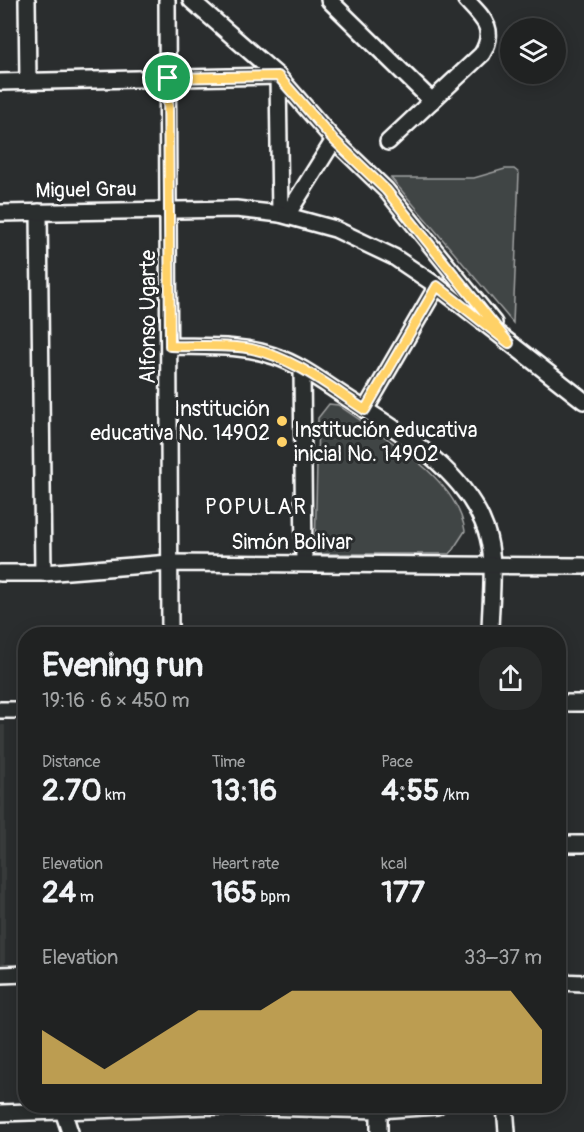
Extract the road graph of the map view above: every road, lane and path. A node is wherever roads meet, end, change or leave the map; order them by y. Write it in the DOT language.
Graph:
graph roads {
  1 [pos="27,0"];
  2 [pos="167,0"];
  3 [pos="191,0"];
  4 [pos="329,0"];
  5 [pos="466,0"];
  6 [pos="278,76"];
  7 [pos="168,78"];
  8 [pos="0,81"];
  9 [pos="28,81"];
  10 [pos="432,101"];
  11 [pos="334,140"];
  12 [pos="388,142"];
  13 [pos="169,209"];
  14 [pos="39,212"];
  15 [pos="0,213"];
  16 [pos="284,214"];
  17 [pos="437,286"];
  18 [pos="509,343"];
  19 [pos="170,346"];
  20 [pos="302,369"];
  21 [pos="584,401"];
  22 [pos="365,410"];
  23 [pos="304,562"];
  24 [pos="170,563"];
  25 [pos="490,566"];
  26 [pos="584,566"];
  27 [pos="0,573"];
  28 [pos="43,573"];
  29 [pos="170,627"];
  30 [pos="490,627"];
  31 [pos="566,703"];
  32 [pos="584,703"];
  33 [pos="0,710"];
  34 [pos="18,710"];
  35 [pos="566,844"];
  36 [pos="584,844"];
  37 [pos="18,974"];
  38 [pos="0,975"];
  39 [pos="566,982"];
  40 [pos="584,982"];
  41 [pos="18,1112"];
  42 [pos="0,1113"];
  43 [pos="64,1113"];
  44 [pos="379,1113"];
  45 [pos="506,1113"];
  46 [pos="70,1132"];
  47 [pos="379,1132"];
  48 [pos="507,1132"];
  1 -- 9 [label="street"];
  2 -- 7 [label="street, Alfonso Ugarte"];
  3 -- 6 [label="street"];
  4 -- 10 [label="street"];
  5 -- 10 [label="street"];
  6 -- 7 [label="street"];
  6 -- 11 [label="street"];
  6 -- 16 [label="street"];
  7 -- 9 [label="street"];
  7 -- 13 [label="street, Alfonso Ugarte"];
  8 -- 9 [label="street"];
  10 -- 12 [label="street"];
  11 -- 16 [label="street"];
  11 -- 18 [label="street"];
  13 -- 14 [label="street, Miguel Grau"];
  13 -- 16 [label="street, Miguel Grau"];
  13 -- 19 [label="street, Alfonso Ugarte"];
  14 -- 15 [label="street, Miguel Grau"];
  14 -- 28 [label="street"];
  16 -- 17 [label="street, Miguel Grau"];
  17 -- 18 [label="street, Miguel Grau"];
  17 -- 22 [label="street"];
  18 -- 21 [label="street, Miguel Grau"];
  19 -- 20 [label="street"];
  19 -- 24 [label="street, Alfonso Ugarte"];
  20 -- 22 [label="street"];
  20 -- 23 [label="street"];
  22 -- 25 [label="street"];
  23 -- 24 [label="street, Simón Bolivar"];
  23 -- 25 [label="street, Simón Bolivar"];
  24 -- 28 [label="street, Simón Bolivar"];
  24 -- 29 [label="street, Alfonso Ugarte"];
  25 -- 26 [label="street, Simón Bolivar"];
  25 -- 30 [label="street"];
  27 -- 28 [label="street, Simón Bolivar"];
  31 -- 32 [label="street"];
  33 -- 34 [label="street"];
  35 -- 36 [label="street"];
  37 -- 38 [label="street"];
  39 -- 40 [label="street"];
  41 -- 42 [label="street"];
  43 -- 46 [label="street"];
  44 -- 47 [label="street"];
  45 -- 48 [label="street"];
}
